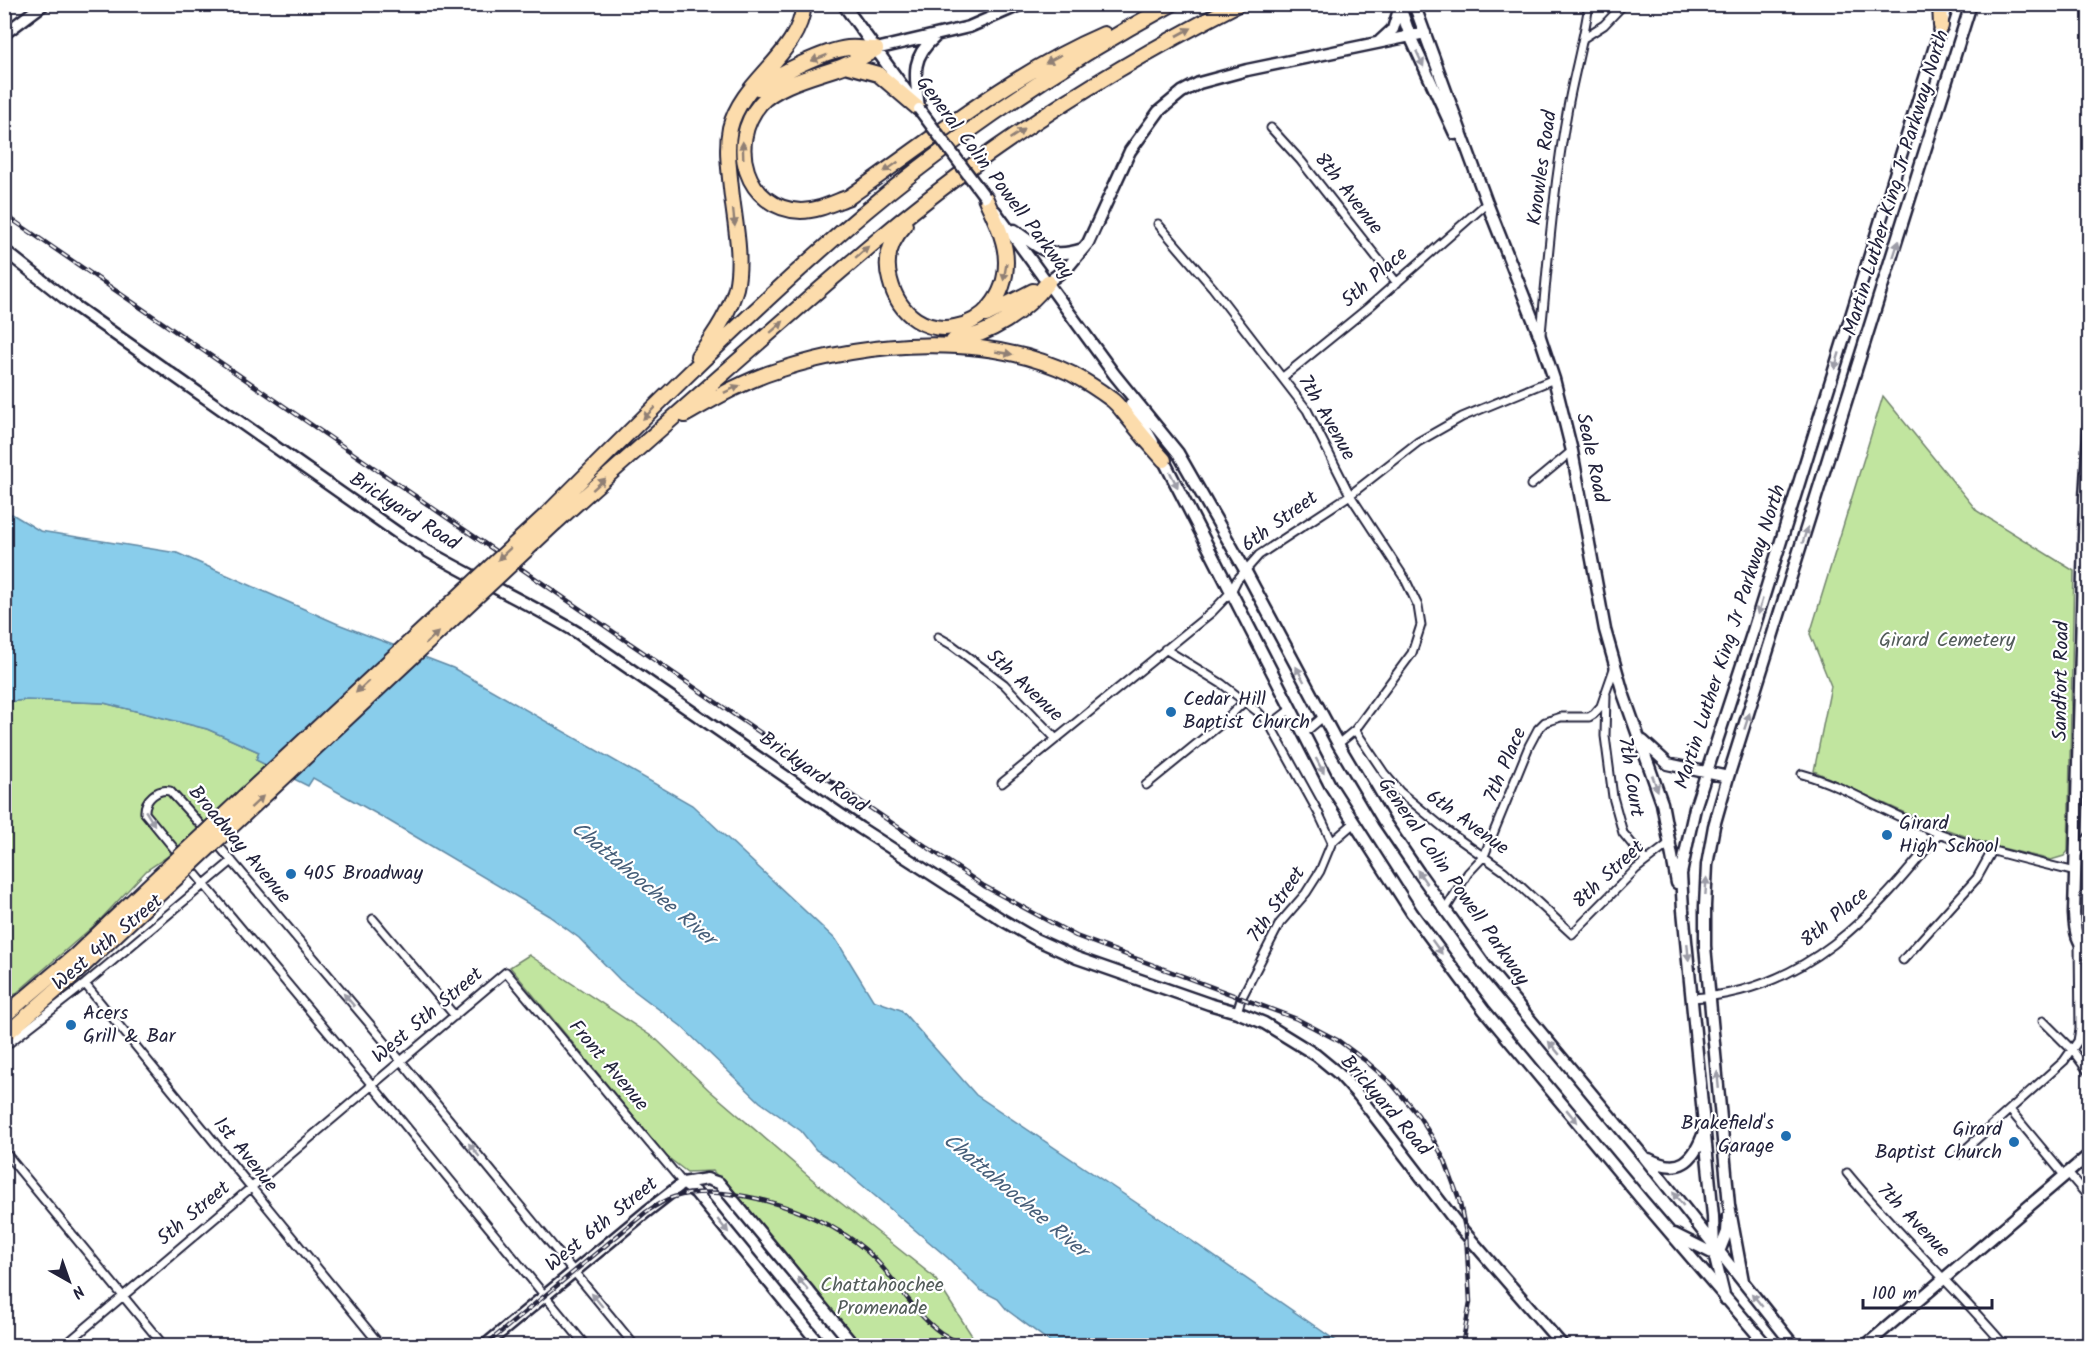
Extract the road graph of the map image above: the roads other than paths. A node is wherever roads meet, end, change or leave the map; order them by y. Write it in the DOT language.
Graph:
graph roads {
  1 [pos="44,4"];
  2 [pos="804,4"];
  3 [pos="843,4"];
  4 [pos="1022,4"];
  5 [pos="1238,4"];
  6 [pos="1414,4"];
  7 [pos="1589,4"];
  8 [pos="1624,4"];
  9 [pos="1940,4"];
  10 [pos="1948,4"];
  11 [pos="1971,4"];
  12 [pos="1400,6"];
  13 [pos="1168,7"];
  14 [pos="1941,26"];
  15 [pos="1425,33"];
  16 [pos="4,34"];
  17 [pos="936,36"];
  18 [pos="1410,36"];
  19 [pos="1585,37"];
  20 [pos="1377,43"];
  21 [pos="876,49"];
  22 [pos="844,65"];
  23 [pos="742,99"];
  24 [pos="919,109"];
  25 [pos="1271,128"];
  26 [pos="985,197"];
  27 [pos="928,200"];
  28 [pos="1487,202"];
  29 [pos="1005,223"];
  30 [pos="1158,224"];
  31 [pos="1084,249"];
  32 [pos="4,250"];
  33 [pos="1048,282"];
  34 [pos="1396,283"];
  35 [pos="981,318"];
  36 [pos="1540,337"];
  37 [pos="926,345"];
  38 [pos="1114,374"];
  39 [pos="1283,377"];
  40 [pos="1554,379"];
  41 [pos="674,388"];
  42 [pos="2090,417"];
  43 [pos="662,427"];
  44 [pos="1572,451"];
  45 [pos="1164,460"];
  46 [pos="1531,484"];
  47 [pos="1350,495"];
  48 [pos="551,518"];
  49 [pos="1245,570"];
  50 [pos="1231,592"];
  51 [pos="938,637"];
  52 [pos="1165,649"];
  53 [pos="1615,666"];
  54 [pos="1606,690"];
  55 [pos="1246,700"];
  56 [pos="1291,709"];
  57 [pos="1323,717"];
  58 [pos="1270,725"];
  59 [pos="1635,728"];
  60 [pos="1355,730"];
  61 [pos="1303,734"];
  62 [pos="1056,739"];
  63 [pos="1338,744"];
  64 [pos="1707,771"];
  65 [pos="1802,774"];
  66 [pos="1728,777"];
  67 [pos="1002,783"];
  68 [pos="1146,785"];
  69 [pos="1354,823"];
  70 [pos="1939,833"];
  71 [pos="2090,835"];
  72 [pos="1332,842"];
  73 [pos="1671,842"];
  74 [pos="1992,851"];
  75 [pos="1484,855"];
  76 [pos="2076,856"];
  77 [pos="232,861"];
  78 [pos="1646,861"];
  79 [pos="2076,872"];
  80 [pos="165,880"];
  81 [pos="204,884"];
  82 [pos="1445,910"];
  83 [pos="1683,910"];
  84 [pos="373,919"];
  85 [pos="1572,934"];
  86 [pos="2079,945"];
  87 [pos="2090,957"];
  88 [pos="1903,960"];
  89 [pos="506,972"];
  90 [pos="85,984"];
  91 [pos="1711,997"];
  92 [pos="1692,998"];
  93 [pos="1237,1012"];
  94 [pos="4,1016"];
  95 [pos="455,1016"];
  96 [pos="2043,1021"];
  97 [pos="4,1036"];
  98 [pos="4,1047"];
  99 [pos="2073,1051"];
  100 [pos="401,1061"];
  101 [pos="2090,1074"];
  102 [pos="372,1085"];
  103 [pos="2010,1110"];
  104 [pos="1721,1116"];
  105 [pos="1704,1124"];
  106 [pos="4,1151"];
  107 [pos="1960,1154"];
  108 [pos="2090,1154"];
  109 [pos="1644,1157"];
  110 [pos="1847,1173"];
  111 [pos="2066,1174"];
  112 [pos="683,1183"];
  113 [pos="250,1188"];
  114 [pos="2090,1199"];
  115 [pos="1729,1205"];
  116 [pos="1670,1232"];
  117 [pos="1716,1250"];
  118 [pos="573,1271"];
  119 [pos="1944,1277"];
  120 [pos="1744,1284"];
  121 [pos="123,1295"];
  122 [pos="544,1295"];
  123 [pos="1725,1299"];
  124 [pos="64,1346"];
  125 [pos="164,1346"];
  126 [pos="381,1346"];
  127 [pos="484,1346"];
  128 [pos="586,1346"];
  129 [pos="634,1346"];
  130 [pos="821,1346"];
  131 [pos="854,1346"];
  132 [pos="1563,1346"];
  133 [pos="1767,1346"];
  134 [pos="1794,1346"];
  135 [pos="1864,1346"];
  136 [pos="2005,1346"];
  1 -- 16 [label="main road"];
  2 -- 23 [label="highway"];
  3 -- 21 [label="main road, General Colin Powell Parkway"];
  4 -- 17 [label="main road"];
  27 -- 5 [label="highway, one-way"];
  6 -- 15 [label="main road, Seale Road"];
  7 -- 19 [label="street, Knowles Road"];
  8 -- 19 [label="street"];
  9 -- 14 [label="highway"];
  10 -- 14 [label="main road, Martin Luther King Jr Parkway North"];
  66 -- 11 [label="main road, Martin Luther King Jr Parkway North, one-way"];
  12 -- 18 [label="main road, Seale Road"];
  12 -- 20 [label="main road"];
  13 -- 22 [label="highway, one-way"];
  13 -- 41 [label="highway"];
  14 -- 64 [label="main road, Martin Luther King Jr Parkway North, one-way"];
  15 -- 18 [label="main road"];
  15 -- 28 [label="main road, Seale Road"];
  17 -- 21 [label="main road"];
  17 -- 24 [label="main road"];
  18 -- 20 [label="main road"];
  18 -- 28 [label="main road, Seale Road, one-way"];
  19 -- 36 [label="street, Knowles Road"];
  20 -- 31 [label="main road"];
  21 -- 22 [label="highway"];
  21 -- 23 [label="highway, one-way"];
  21 -- 24 [label="main road, General Colin Powell Parkway"];
  22 -- 24 [label="highway"];
  23 -- 41 [label="highway, one-way"];
  24 -- 26 [label="main road, General Colin Powell Parkway, bridge"];
  25 -- 34 [label="street, 8th Avenue"];
  26 -- 29 [label="main road, General Colin Powell Parkway"];
  26 -- 35 [label="highway, one-way"];
  27 -- 35 [label="highway"];
  43 -- 27 [label="highway, one-way"];
  28 -- 34 [label="street, 5th Place"];
  28 -- 36 [label="main road, Seale Road"];
  29 -- 31 [label="main road"];
  29 -- 33 [label="main road, General Colin Powell Parkway"];
  30 -- 39 [label="street, 7th Avenue"];
  31 -- 33 [label="main road"];
  32 -- 93 [label="main road, Brickyard Road"];
  33 -- 35 [label="highway"];
  33 -- 37 [label="highway"];
  33 -- 38 [label="main road, General Colin Powell Parkway"];
  34 -- 39 [label="street, 5th Place"];
  36 -- 40 [label="main road, Seale Road"];
  43 -- 37 [label="highway, one-way"];
  37 -- 45 [label="highway, one-way"];
  38 -- 45 [label="main road, General Colin Powell Parkway"];
  38 -- 49 [label="main road, General Colin Powell Parkway"];
  39 -- 47 [label="street, 7th Avenue"];
  40 -- 44 [label="main road, Seale Road"];
  40 -- 47 [label="street, 6th Street"];
  41 -- 48 [label="highway, one-way"];
  42 -- 76 [label="main road, Sandfort Road"];
  48 -- 43 [label="highway, one-way"];
  44 -- 46 [label="street"];
  44 -- 53 [label="main road, Seale Road"];
  45 -- 50 [label="main road, General Colin Powell Parkway, one-way"];
  47 -- 49 [label="street, 6th Street"];
  47 -- 60 [label="street, 7th Avenue"];
  48 -- 80 [label="highway, bridge"];
  49 -- 50 [label="street, 6th Street"];
  57 -- 49 [label="main road, General Colin Powell Parkway, one-way"];
  50 -- 52 [label="street, 6th Street"];
  50 -- 56 [label="main road, General Colin Powell Parkway"];
  51 -- 62 [label="street, 5th Avenue"];
  52 -- 55 [label="street"];
  52 -- 62 [label="street, 6th Street"];
  53 -- 54 [label="street, 7th Place"];
  53 -- 59 [label="main road, Seale Road"];
  54 -- 75 [label="street, 7th Place"];
  54 -- 78 [label="street, 7th Court"];
  55 -- 58 [label="street"];
  55 -- 68 [label="street"];
  56 -- 58 [label="street"];
  56 -- 61 [label="main road, General Colin Powell Parkway"];
  57 -- 61 [label="street"];
  57 -- 63 [label="main road, General Colin Powell Parkway"];
  58 -- 72 [label="street"];
  59 -- 64 [label="main road, Seale Road"];
  59 -- 73 [label="main road, Seale Road, one-way"];
  60 -- 63 [label="street"];
  60 -- 75 [label="street, 6th Avenue"];
  61 -- 69 [label="main road, General Colin Powell Parkway, one-way"];
  62 -- 67 [label="street, 6th Street"];
  82 -- 63 [label="main road, General Colin Powell Parkway, one-way"];
  64 -- 66 [label="main road, Seale Road"];
  64 -- 83 [label="main road, Martin Luther King Jr Parkway North"];
  65 -- 70 [label="street"];
  91 -- 66 [label="main road, Martin Luther King Jr Parkway North, one-way"];
  69 -- 72 [label="street, 7th Street"];
  69 -- 116 [label="main road, General Colin Powell Parkway, one-way"];
  70 -- 74 [label="street"];
  70 -- 91 [label="street, 8th Place"];
  71 -- 76 [label="street"];
  72 -- 93 [label="street, 7th Street"];
  73 -- 78 [label="street, 8th Street"];
  73 -- 83 [label="main road, Seale Road"];
  74 -- 79 [label="street"];
  74 -- 88 [label="street"];
  75 -- 82 [label="street, 7th Place"];
  75 -- 85 [label="street, 6th Avenue"];
  76 -- 79 [label="main road, Sandfort Road"];
  77 -- 81 [label="street, West 4th Street"];
  77 -- 81 [label="street, Broadway Avenue, one-way"];
  100 -- 77 [label="street, Broadway Avenue, one-way"];
  78 -- 85 [label="street, 8th Street"];
  79 -- 86 [label="main road, Sandfort Road"];
  80 -- 94 [label="highway"];
  80 -- 97 [label="highway"];
  81 -- 90 [label="street, West 4th Street"];
  81 -- 102 [label="street, Broadway Avenue"];
  109 -- 82 [label="main road, General Colin Powell Parkway, one-way"];
  83 -- 92 [label="main road, Martin Luther King Jr Parkway North, one-way"];
  84 -- 95 [label="street"];
  86 -- 87 [label="main road"];
  86 -- 99 [label="street"];
  89 -- 95 [label="street, West 5th Street"];
  89 -- 112 [label="street, Front Avenue"];
  90 -- 98 [label="street, West 4th Street"];
  90 -- 113 [label="street, 1st Avenue"];
  91 -- 92 [label="street, 8th Place"];
  104 -- 91 [label="main road, Martin Luther King Jr Parkway North, one-way"];
  92 -- 105 [label="main road, Martin Luther King Jr Parkway North"];
  93 -- 132 [label="main road, Brickyard Road"];
  95 -- 100 [label="street, West 5th Street"];
  96 -- 99 [label="street"];
  99 -- 101 [label="street"];
  99 -- 103 [label="street"];
  100 -- 102 [label="street, West 5th Street"];
  118 -- 100 [label="street, Broadway Avenue, one-way"];
  102 -- 113 [label="street, 5th Street"];
  102 -- 122 [label="street, Broadway Avenue"];
  103 -- 107 [label="street"];
  103 -- 111 [label="street"];
  104 -- 105 [label="main road"];
  104 -- 115 [label="main road, Martin Luther King Jr Parkway North"];
  105 -- 109 [label="main road"];
  105 -- 117 [label="main road, Martin Luther King Jr Parkway North"];
  106 -- 121 [label="street"];
  108 -- 111 [label="main road"];
  117 -- 109 [label="main road, General Colin Powell Parkway, one-way"];
  110 -- 119 [label="street, 7th Avenue"];
  111 -- 114 [label="street"];
  111 -- 119 [label="main road"];
  112 -- 118 [label="main road, West 6th Street"];
  112 -- 130 [label="main road, Front Avenue, one-way"];
  131 -- 112 [label="main road, one-way"];
  113 -- 121 [label="street, 5th Street"];
  113 -- 126 [label="street, 1st Avenue"];
  115 -- 117 [label="main road"];
  115 -- 120 [label="main road, Martin Luther King Jr Parkway North"];
  116 -- 117 [label="main road"];
  116 -- 123 [label="main road, General Colin Powell Parkway"];
  117 -- 120 [label="main road, General Colin Powell Parkway"];
  117 -- 123 [label="main road, Martin Luther King Jr Parkway North"];
  118 -- 122 [label="main road, West 6th Street"];
  129 -- 118 [label="street, Broadway Avenue, one-way"];
  119 -- 135 [label="main road"];
  119 -- 136 [label="street, 7th Avenue"];
  134 -- 120 [label="main road, General Colin Powell Parkway, one-way"];
  121 -- 124 [label="street, 5th Street"];
  121 -- 125 [label="street"];
  122 -- 127 [label="main road"];
  122 -- 128 [label="street, Broadway Avenue"];
  123 -- 133 [label="main road, General Colin Powell Parkway"];
}
